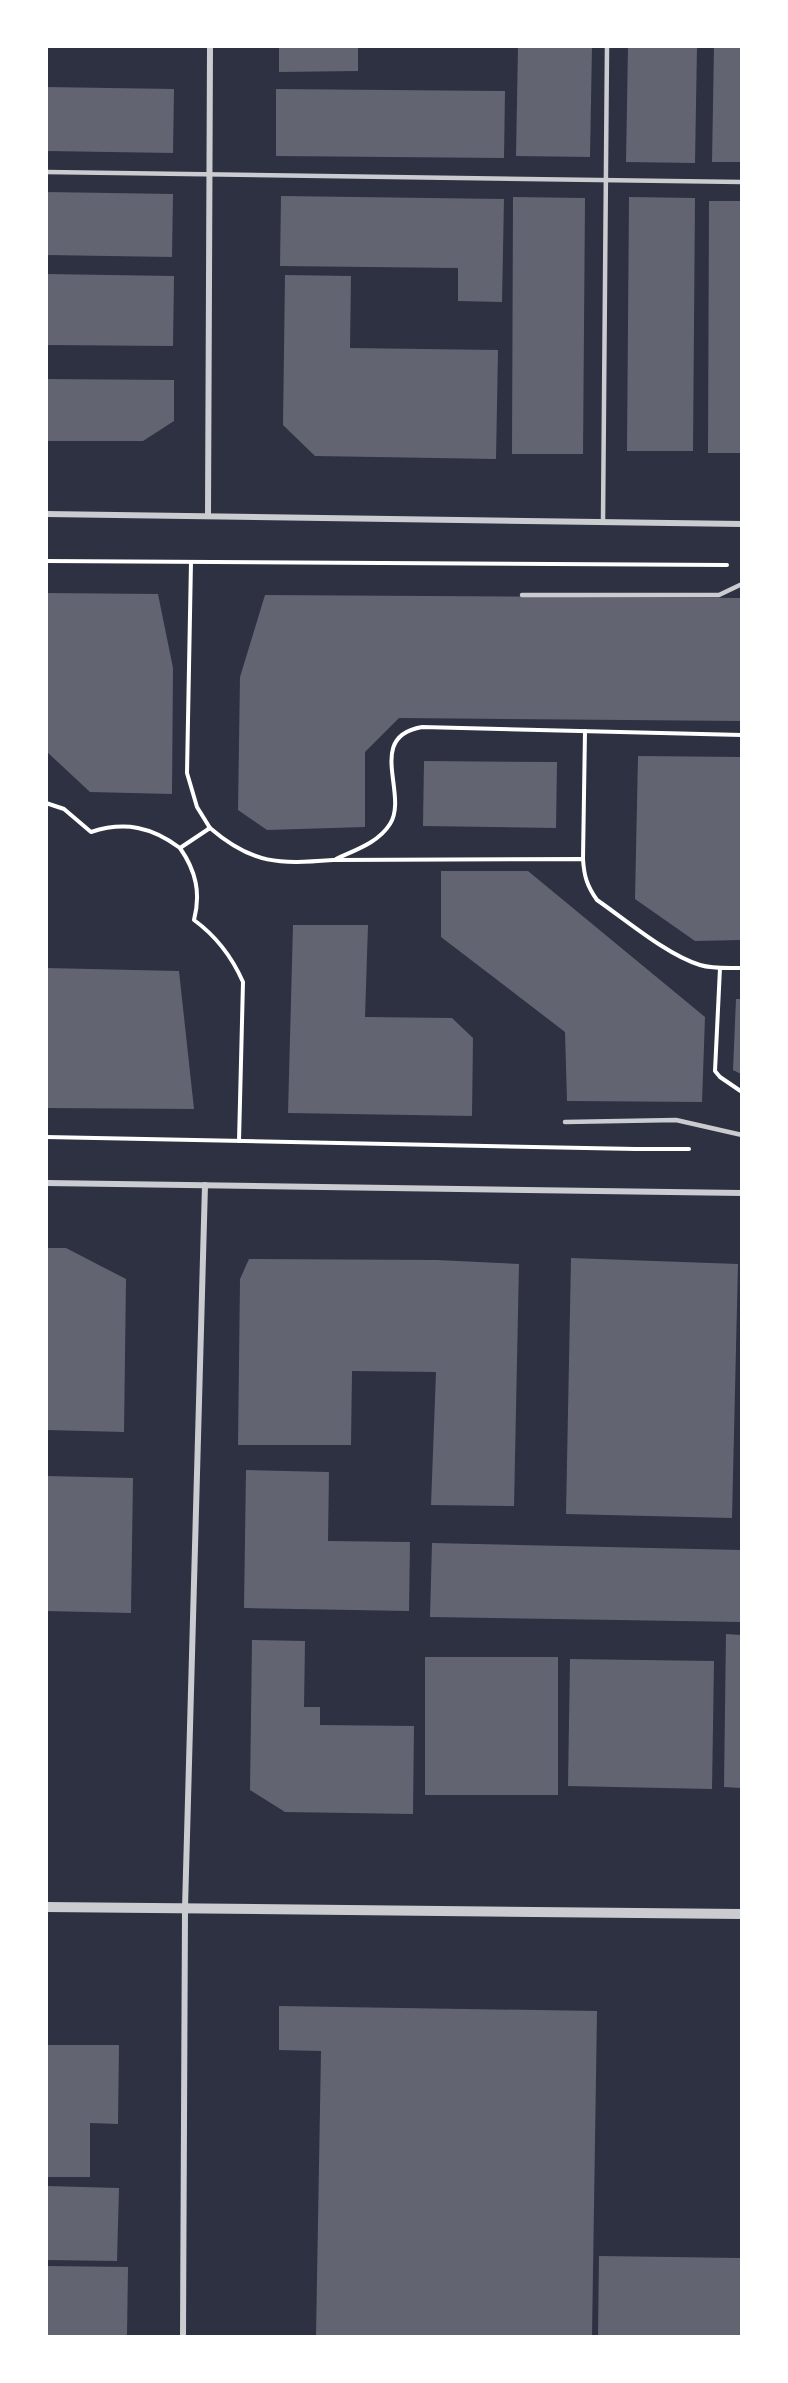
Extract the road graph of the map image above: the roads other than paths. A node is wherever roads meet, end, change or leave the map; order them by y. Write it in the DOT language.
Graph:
graph roads {
  1 [pos="210,46"];
  2 [pos="607,46"];
  3 [pos="46,172"];
  4 [pos="210,174"];
  5 [pos="606,180"];
  6 [pos="741,182"];
  7 [pos="46,514"];
  8 [pos="208,516"];
  9 [pos="603,522"];
  10 [pos="741,524"];
  11 [pos="741,584"];
  12 [pos="522,595"];
  13 [pos="565,1122"];
  14 [pos="741,1135"];
  15 [pos="46,1183"];
  16 [pos="205,1185"];
  17 [pos="741,1193"];
  18 [pos="46,1907"];
  19 [pos="184,1908"];
  20 [pos="741,1914"];
  21 [pos="183,2337"];
  1 -- 4 [label="street"];
  2 -- 5 [label="lane"];
  3 -- 4 [label="lane"];
  4 -- 5 [label="lane"];
  4 -- 8 [label="street"];
  5 -- 6 [label="lane"];
  5 -- 9 [label="lane"];
  7 -- 8 [label="street"];
  8 -- 9 [label="street"];
  9 -- 10 [label="street"];
  11 -- 12 [label="lane"];
  13 -- 14 [label="lane"];
  15 -- 16 [label="street"];
  16 -- 17 [label="street"];
  16 -- 19 [label="street"];
  18 -- 19 [label="street"];
  19 -- 20 [label="street"];
  19 -- 21 [label="street"];
}
